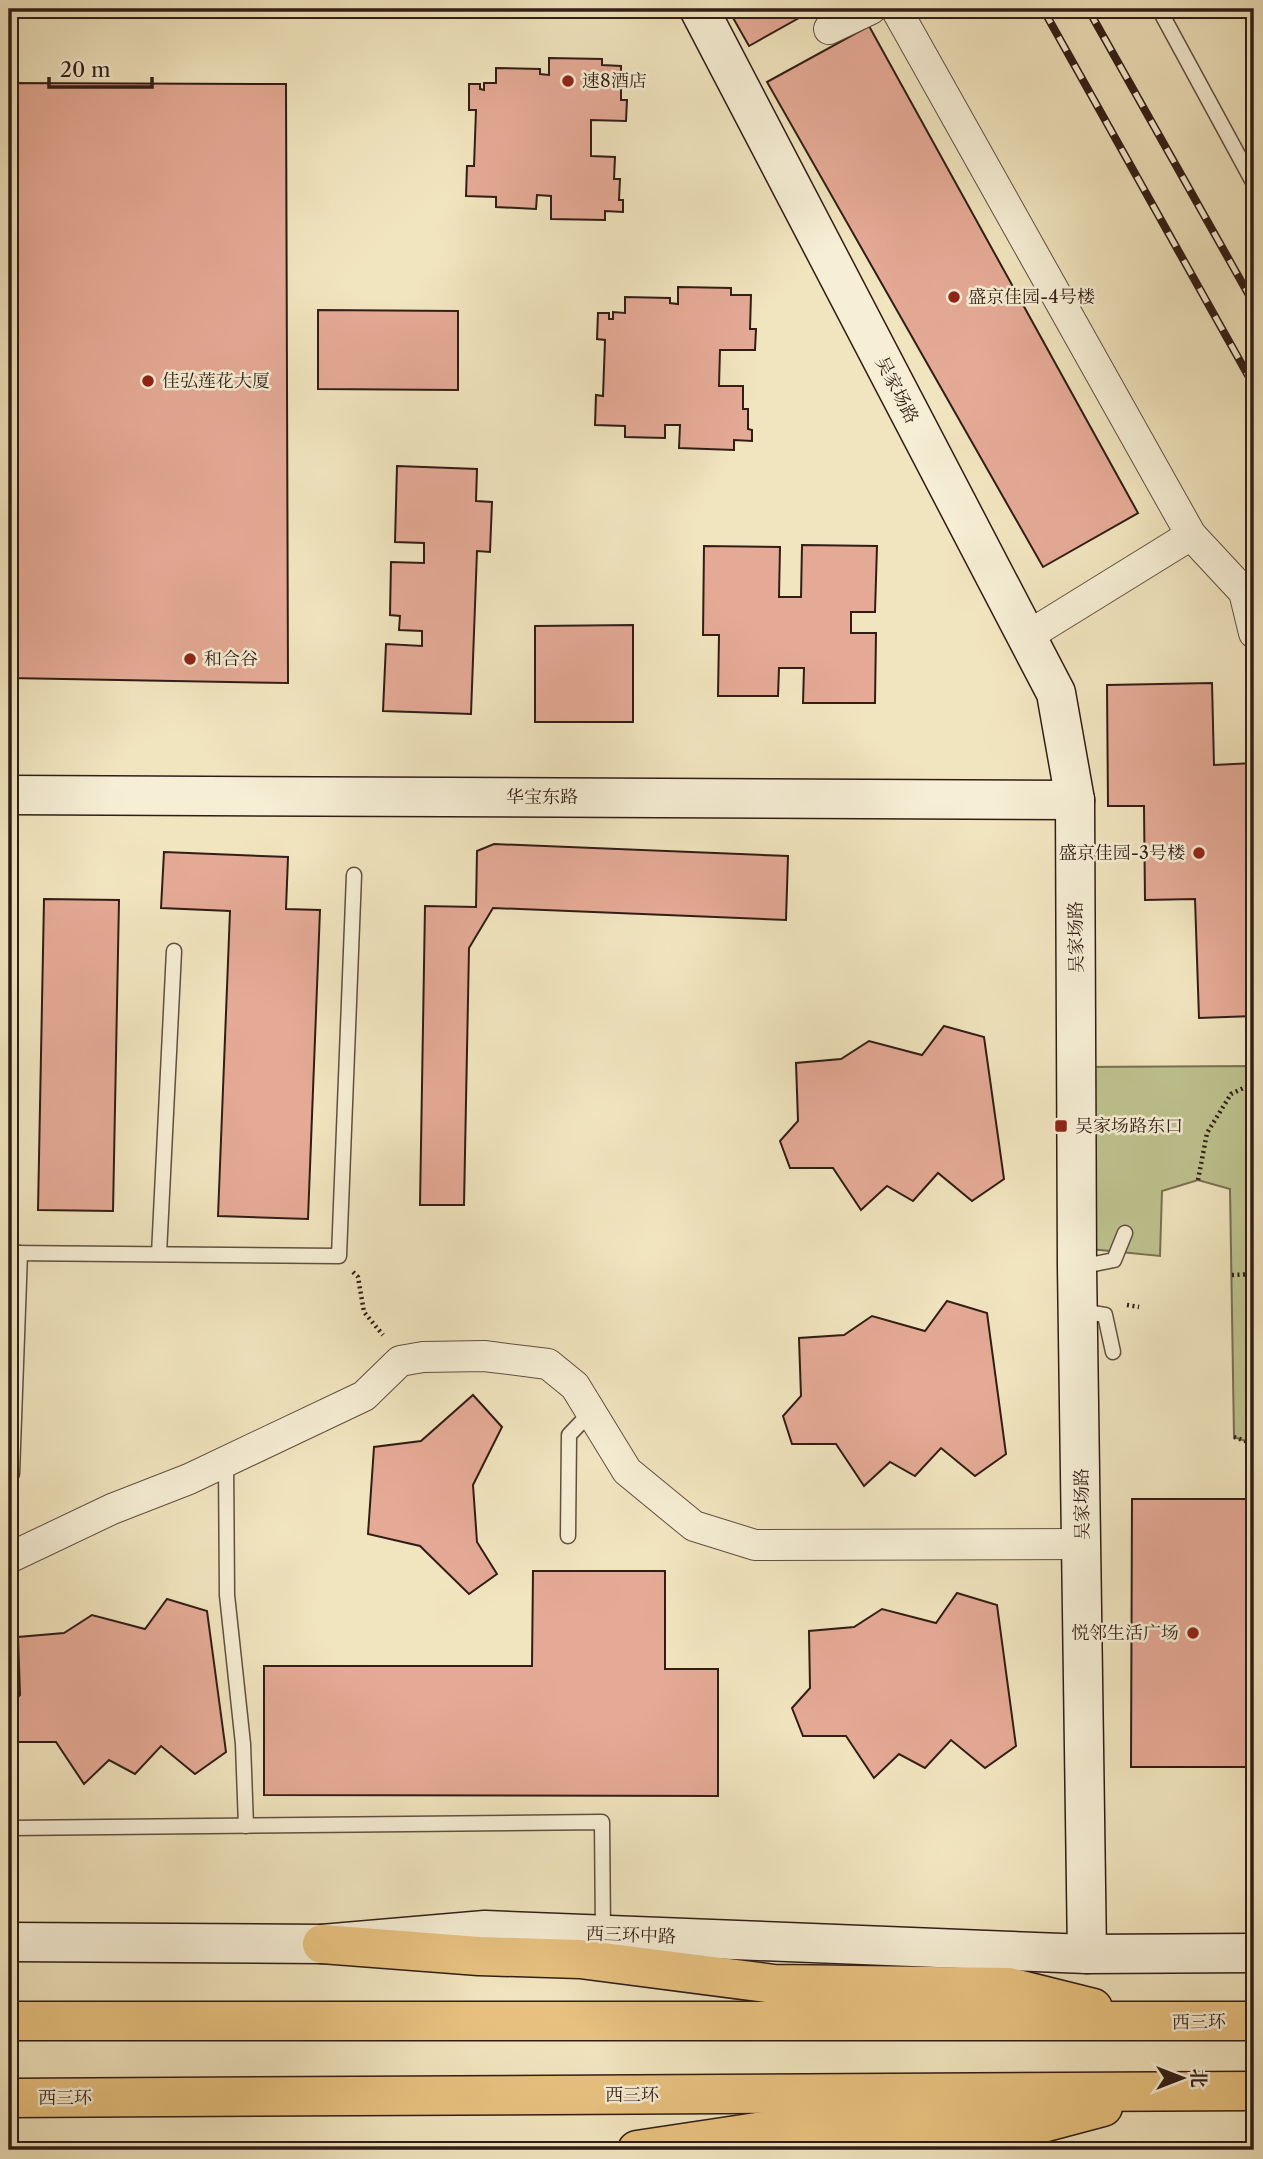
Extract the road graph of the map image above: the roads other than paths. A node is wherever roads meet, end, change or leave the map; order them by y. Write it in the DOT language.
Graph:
graph roads {
  1 [pos="699,9"];
  2 [pos="871,9"];
  3 [pos="896,9"];
  4 [pos="1158,9"];
  5 [pos="829,29"];
  6 [pos="1254,184"];
  7 [pos="1191,535"];
  8 [pos="1254,633"];
  9 [pos="1026,637"];
  10 [pos="9,795"];
  11 [pos="1074,800"];
  12 [pos="354,875"];
  13 [pos="173,951"];
  14 [pos="1125,1233"];
  15 [pos="14,1253"];
  16 [pos="159,1254"];
  17 [pos="1077,1267"];
  18 [pos="1079,1311"];
  19 [pos="1113,1352"];
  20 [pos="591,1412"];
  21 [pos="226,1461"];
  22 [pos="9,1474"];
  23 [pos="568,1536"];
  24 [pos="1083,1544"];
  25 [pos="9,1558"];
  26 [pos="246,1826"];
  27 [pos="9,1828"];
  28 [pos="603,1933"];
  29 [pos="9,1942"];
  30 [pos="322,1944"];
  31 [pos="1254,1953"];
  32 [pos="1087,1954"];
  33 [pos="9,2021"];
  34 [pos="1254,2021"];
  35 [pos="1152,2022"];
  36 [pos="1254,2091"];
  37 [pos="1156,2092"];
  38 [pos="9,2098"];
  39 [pos="637,2150"];
  1 -- 9 [label="street, 吴家场路"];
  2 -- 5 [label="street"];
  3 -- 7 [label="street"];
  4 -- 6 [label="lane"];
  7 -- 8 [label="street"];
  7 -- 9 [label="street"];
  9 -- 11 [label="street, 吴家场路"];
  10 -- 11 [label="street, 华宝东路"];
  11 -- 17 [label="street, 吴家场路"];
  12 -- 16 [label="lane"];
  13 -- 16 [label="lane"];
  14 -- 17 [label="lane"];
  15 -- 16 [label="lane"];
  15 -- 22 [label="lane"];
  17 -- 18 [label="street, 吴家场路"];
  18 -- 19 [label="lane"];
  18 -- 24 [label="street, 吴家场路"];
  20 -- 21 [label="street"];
  20 -- 23 [label="lane"];
  20 -- 24 [label="street"];
  21 -- 25 [label="street"];
  21 -- 26 [label="lane"];
  24 -- 32 [label="street, 吴家场路"];
  26 -- 27 [label="lane"];
  26 -- 28 [label="lane"];
  28 -- 30 [label="street, 西三环中路"];
  28 -- 32 [label="street, 西三环中路"];
  29 -- 30 [label="street, 西三环中路"];
  30 -- 35 [label="highway"];
  31 -- 32 [label="street, 西三环中路"];
  33 -- 35 [label="highway, 西三环"];
  34 -- 35 [label="highway, 西三环"];
  36 -- 37 [label="highway, 西三环"];
  37 -- 38 [label="highway, 西三环"];
  37 -- 39 [label="highway"];
}
